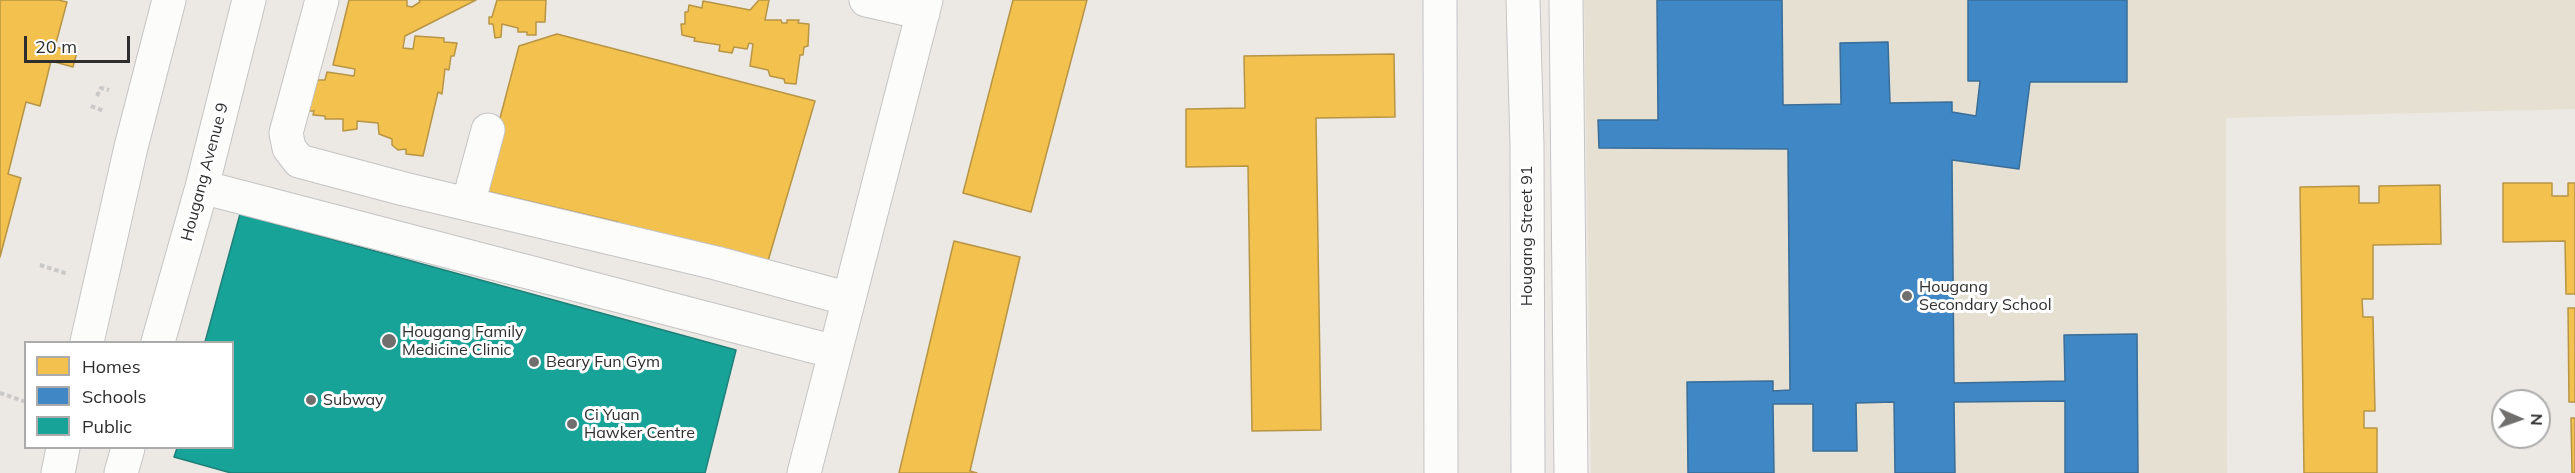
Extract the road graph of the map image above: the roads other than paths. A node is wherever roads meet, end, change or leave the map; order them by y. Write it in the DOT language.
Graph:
graph roads {
  1 [pos="169,0"];
  2 [pos="249,0"];
  3 [pos="322,0"];
  4 [pos="866,0"];
  5 [pos="1440,0"];
  6 [pos="1523,0"];
  7 [pos="1566,0"];
  8 [pos="925,7"];
  9 [pos="488,130"];
  10 [pos="202,187"];
  11 [pos="468,204"];
  12 [pos="849,299"];
  13 [pos="87,341"];
  14 [pos="158,341"];
  15 [pos="835,352"];
  16 [pos="63,449"];
  17 [pos="127,449"];
  18 [pos="58,473"];
  19 [pos="121,473"];
  20 [pos="804,473"];
  21 [pos="1441,473"];
  22 [pos="1528,473"];
  23 [pos="1571,473"];
  1 -- 13 [label="street"];
  2 -- 10 [label="street, Hougang Avenue 9"];
  3 -- 11 [label="street"];
  4 -- 8 [label="street"];
  5 -- 21 [label="street"];
  6 -- 22 [label="street, Hougang Street 91"];
  7 -- 23 [label="street"];
  8 -- 12 [label="street"];
  9 -- 11 [label="street"];
  10 -- 14 [label="street, Hougang Avenue 9"];
  10 -- 15 [label="street"];
  11 -- 12 [label="street"];
  12 -- 15 [label="street"];
  15 -- 20 [label="street"];
  16 -- 18 [label="street"];
  17 -- 19 [label="street"];
}
